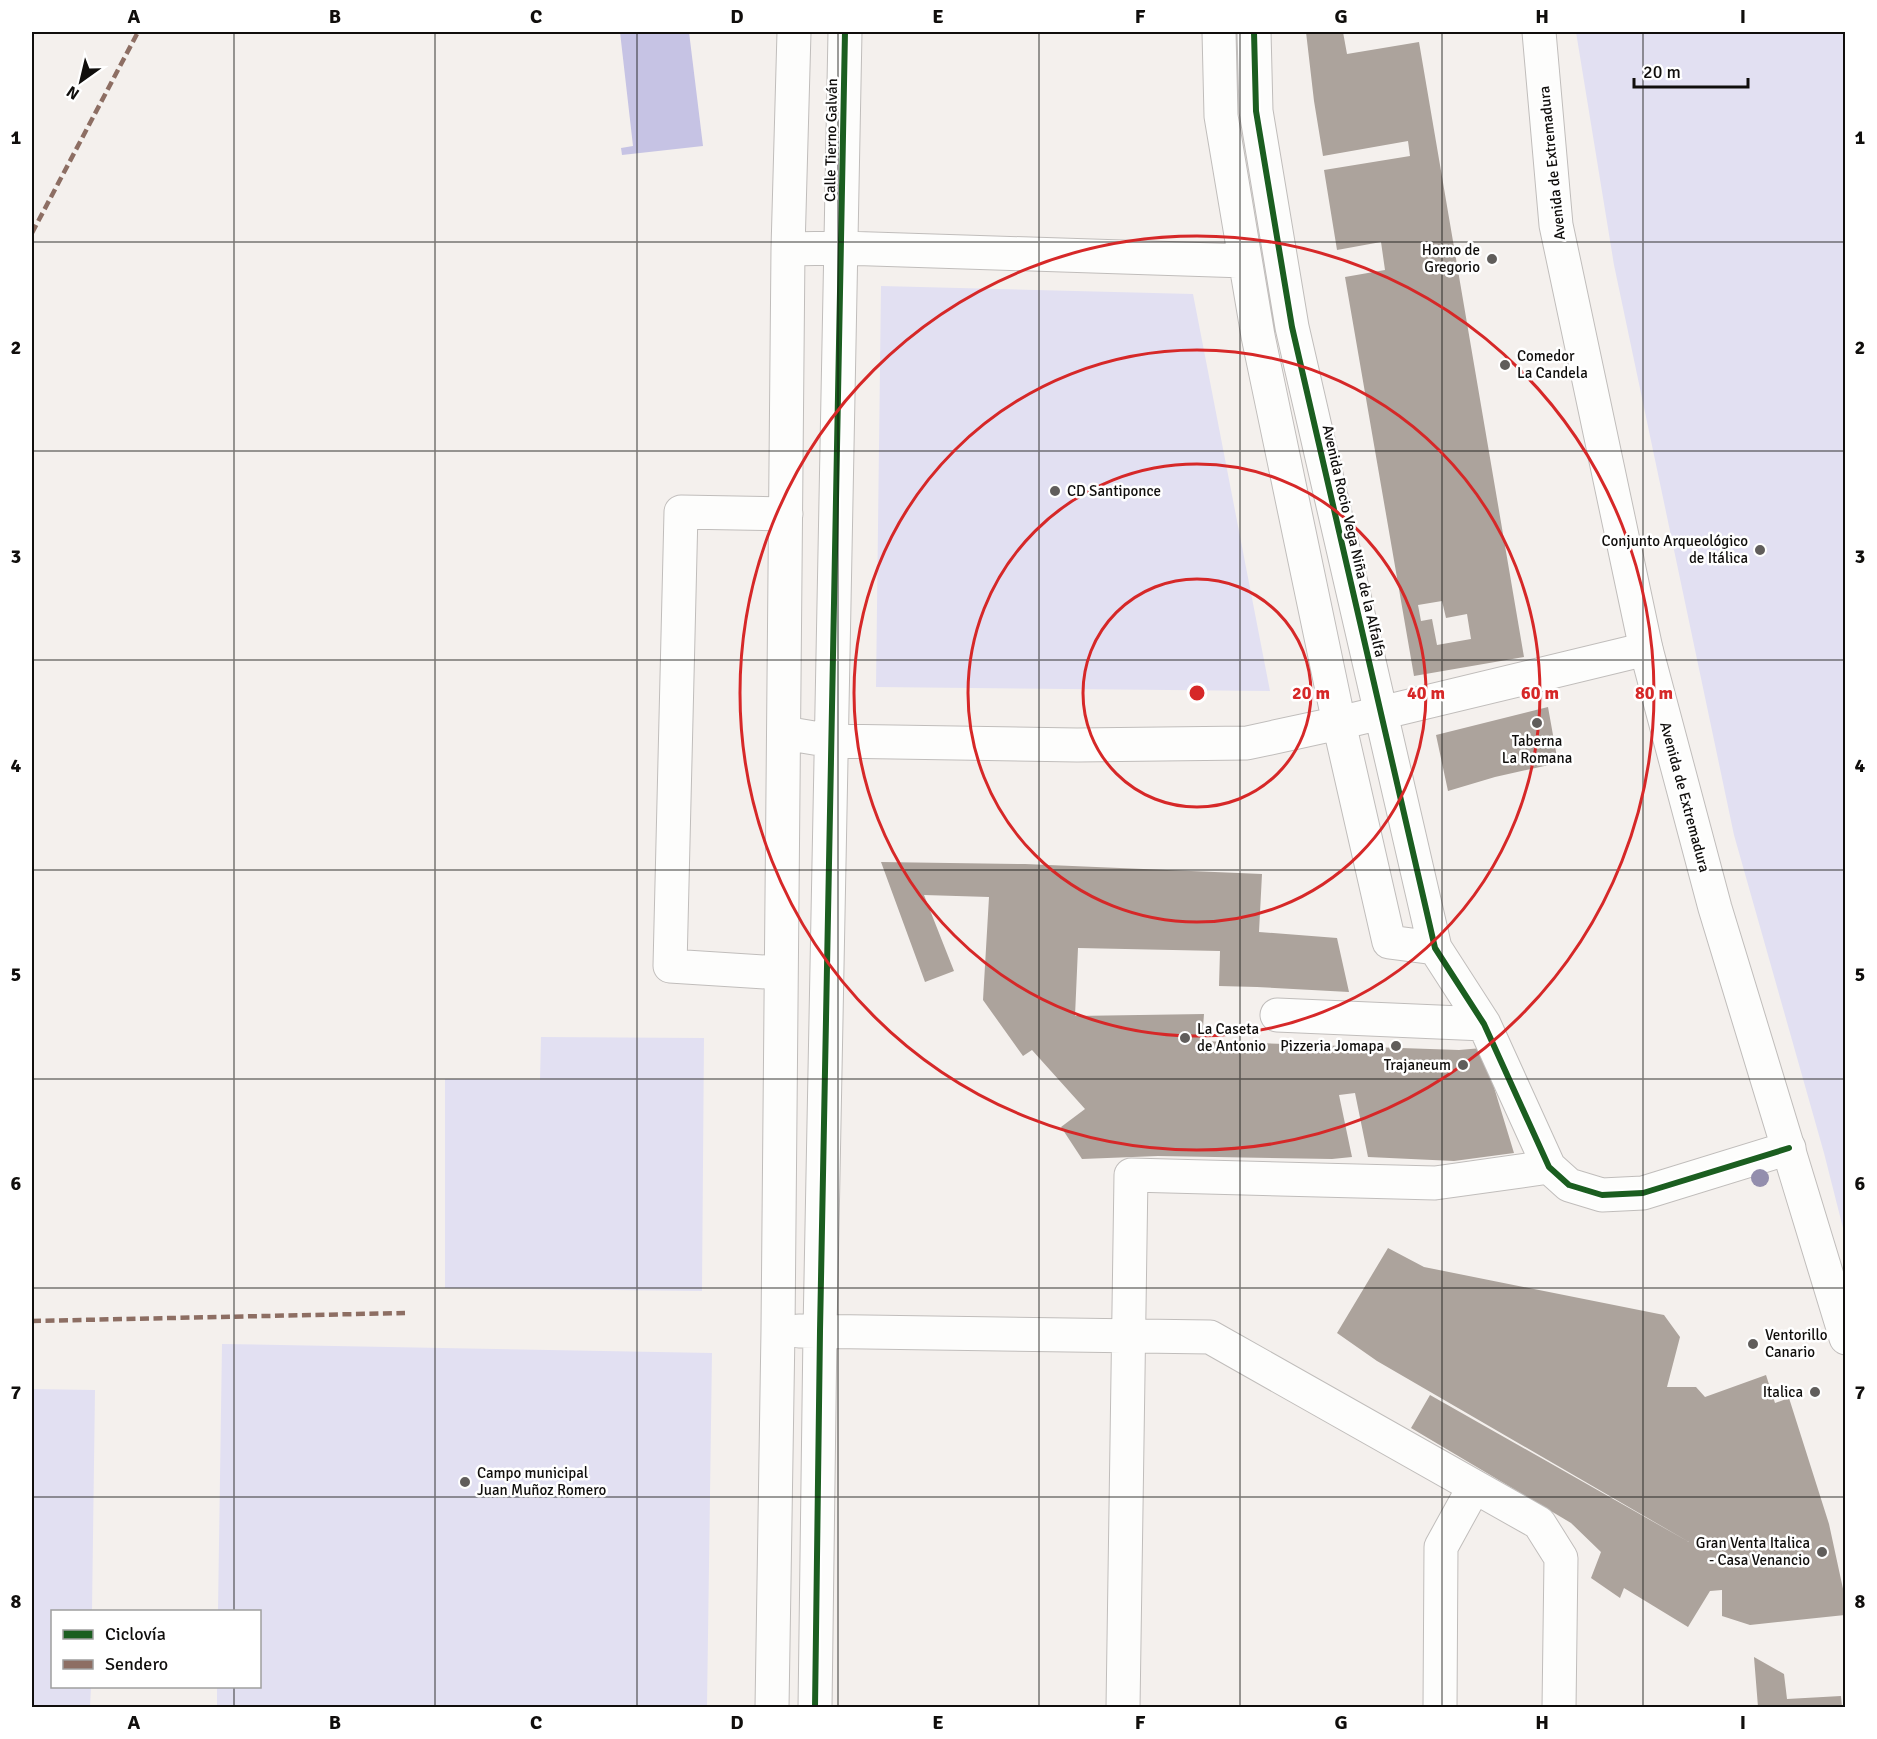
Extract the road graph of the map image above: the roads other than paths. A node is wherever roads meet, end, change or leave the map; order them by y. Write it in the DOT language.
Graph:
graph roads {
  1 [pos="794,32"];
  2 [pos="845,32"];
  3 [pos="1219,32"];
  4 [pos="1254,32"];
  5 [pos="1539,32"];
  6 [pos="842,248"];
  7 [pos="788,249"];
  8 [pos="1245,261"];
  9 [pos="786,514"];
  10 [pos="1646,649"];
  11 [pos="1380,713"];
  12 [pos="1339,723"];
  13 [pos="784,733"];
  14 [pos="832,741"];
  15 [pos="1435,948"];
  16 [pos="781,973"];
  17 [pos="1277,1015"];
  18 [pos="1484,1024"];
  19 [pos="1789,1148"];
  20 [pos="1548,1167"];
  21 [pos="778,1330"];
  22 [pos="820,1331"];
  23 [pos="1129,1336"];
  24 [pos="1845,1338"];
  25 [pos="1474,1487"];
  26 [pos="772,1707"];
  27 [pos="815,1707"];
  28 [pos="1123,1707"];
  29 [pos="1440,1707"];
  30 [pos="1559,1707"];
  1 -- 7 [label="street"];
  2 -- 6 [label="street, Calle Tierno Galván"];
  3 -- 8 [label="street"];
  4 -- 11 [label="street, Avenida Rocio Vega Niña de la Alfalfa"];
  5 -- 10 [label="street, Avenida de Extremadura"];
  6 -- 7 [label="street"];
  6 -- 8 [label="street"];
  6 -- 14 [label="street, Calle Tierno Galván"];
  7 -- 9 [label="street"];
  8 -- 12 [label="street"];
  9 -- 13 [label="street"];
  9 -- 16 [label="street"];
  10 -- 11 [label="street"];
  10 -- 19 [label="street, Avenida de Extremadura"];
  11 -- 12 [label="street"];
  11 -- 15 [label="street, Avenida Rocio Vega Niña de la Alfalfa"];
  12 -- 14 [label="street"];
  12 -- 15 [label="street"];
  13 -- 14 [label="street"];
  13 -- 16 [label="street"];
  14 -- 22 [label="street, Calle Tierno Galván"];
  15 -- 18 [label="street, Avenida Rocio Vega Niña de la Alfalfa"];
  16 -- 21 [label="street"];
  17 -- 18 [label="street"];
  18 -- 20 [label="street, Avenida Rocio Vega Niña de la Alfalfa"];
  19 -- 20 [label="street, Avenida Rocio Vega Niña de la Alfalfa"];
  19 -- 24 [label="street, Avenida de Extremadura"];
  20 -- 23 [label="street"];
  21 -- 22 [label="street"];
  21 -- 26 [label="street"];
  22 -- 23 [label="street"];
  22 -- 27 [label="street, Calle Tierno Galván"];
  23 -- 25 [label="street"];
  23 -- 28 [label="street"];
  25 -- 29 [label="street"];
  25 -- 30 [label="street"];
}
